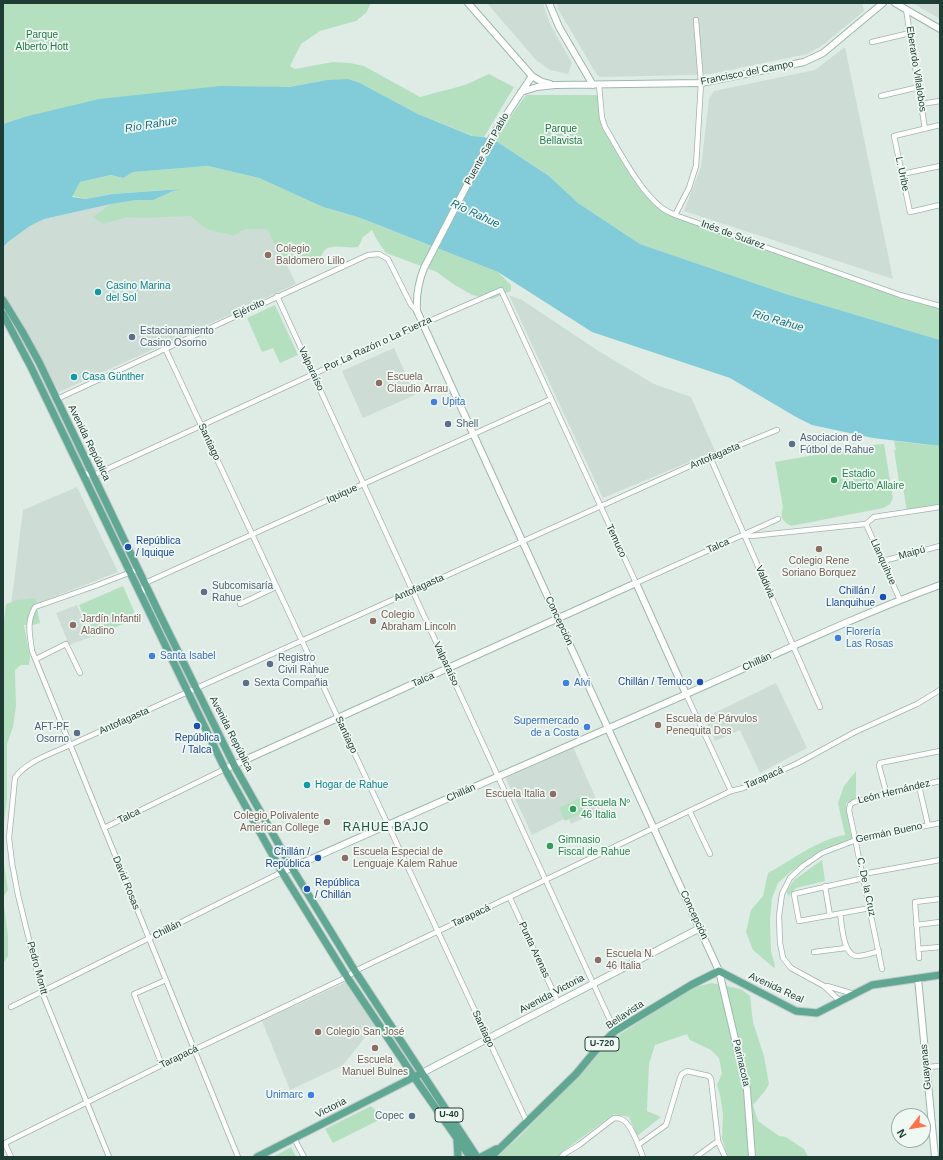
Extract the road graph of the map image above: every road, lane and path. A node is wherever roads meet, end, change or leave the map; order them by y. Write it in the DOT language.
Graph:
graph roads {
  1 [pos="468,3"];
  2 [pos="550,3"];
  3 [pos="882,3"];
  4 [pos="895,3"];
  5 [pos="906,9"];
  6 [pos="696,20"];
  7 [pos="940,29"];
  8 [pos="910,33"];
  9 [pos="872,42"];
  10 [pos="532,76"];
  11 [pos="701,83"];
  12 [pos="555,85"];
  13 [pos="596,85"];
  14 [pos="919,87"];
  15 [pos="520,92"];
  16 [pos="881,96"];
  17 [pos="940,101"];
  18 [pos="921,104"];
  19 [pos="940,125"];
  20 [pos="925,128"];
  21 [pos="940,166"];
  22 [pos="902,174"];
  23 [pos="940,205"];
  24 [pos="676,215"];
  25 [pos="424,268"];
  26 [pos="501,290"];
  27 [pos="277,296"];
  28 [pos="3,300"];
  29 [pos="940,306"];
  30 [pos="418,311"];
  31 [pos="3,314"];
  32 [pos="423,323"];
  33 [pos="165,348"];
  34 [pos="313,374"];
  35 [pos="57,399"];
  36 [pos="551,399"];
  37 [pos="201,426"];
  38 [pos="777,430"];
  39 [pos="474,434"];
  40 [pos="710,457"];
  41 [pos="81,473"];
  42 [pos="94,476"];
  43 [pos="364,484"];
  44 [pos="600,506"];
  45 [pos="940,507"];
  46 [pos="778,519"];
  47 [pos="866,524"];
  48 [pos="252,534"];
  49 [pos="744,535"];
  50 [pos="523,541"];
  51 [pos="940,546"];
  52 [pos="883,561"];
  53 [pos="139,570"];
  54 [pos="130,573"];
  55 [pos="145,583"];
  56 [pos="636,583"];
  57 [pos="940,585"];
  58 [pos="276,587"];
  59 [pos="413,591"];
  60 [pos="141,597"];
  61 [pos="900,600"];
  62 [pos="240,604"];
  63 [pos="150,615"];
  64 [pos="160,615"];
  65 [pos="558,618"];
  66 [pos="302,641"];
  67 [pos="794,645"];
  68 [pos="36,659"];
  69 [pos="448,668"];
  70 [pos="80,673"];
  71 [pos="197,689"];
  72 [pos="940,690"];
  73 [pos="188,693"];
  74 [pos="686,694"];
  75 [pos="820,707"];
  76 [pos="338,718"];
  77 [pos="608,729"];
  78 [pos="70,745"];
  79 [pos="940,751"];
  80 [pos="234,765"];
  81 [pos="225,770"];
  82 [pos="19,771"];
  83 [pos="499,777"];
  84 [pos="940,781"];
  85 [pos="919,786"];
  86 [pos="731,791"];
  87 [pos="887,795"];
  88 [pos="850,805"];
  89 [pos="690,812"];
  90 [pos="940,823"];
  91 [pos="928,825"];
  92 [pos="388,826"];
  93 [pos="104,828"];
  94 [pos="654,829"];
  95 [pos="856,840"];
  96 [pos="710,854"];
  97 [pos="940,860"];
  98 [pos="292,868"];
  99 [pos="282,872"];
  100 [pos="863,876"];
  101 [pos="546,881"];
  102 [pos="825,886"];
  103 [pos="510,898"];
  104 [pos="940,899"];
  105 [pos="870,908"];
  106 [pos="840,914"];
  107 [pos="830,916"];
  108 [pos="940,922"];
  109 [pos="916,924"];
  110 [pos="700,928"];
  111 [pos="438,932"];
  112 [pos="149,939"];
  113 [pos="940,947"];
  114 [pos="846,948"];
  115 [pos="918,949"];
  116 [pos="879,951"];
  117 [pos="814,952"];
  118 [pos="919,958"];
  119 [pos="882,969"];
  120 [pos="355,971"];
  121 [pos="719,971"];
  122 [pos="940,975"];
  123 [pos="347,977"];
  124 [pos="918,978"];
  125 [pos="166,980"];
  126 [pos="594,984"];
  127 [pos="824,986"];
  128 [pos="42,992"];
  129 [pos="854,994"];
  130 [pos="558,1002"];
  131 [pos="841,1002"];
  132 [pos="11,1007"];
  133 [pos="616,1031"];
  134 [pos="487,1039"];
  135 [pos="194,1050"];
  136 [pos="162,1065"];
  137 [pos="940,1066"];
  138 [pos="926,1067"];
  139 [pos="422,1073"];
  140 [pos="414,1077"];
  141 [pos="86,1102"];
  142 [pos="527,1122"];
  143 [pos="294,1138"];
  144 [pos="456,1138"];
  145 [pos="718,1141"];
  146 [pos="937,1142"];
  147 [pos="4,1144"];
  148 [pos="504,1144"];
  149 [pos="638,1145"];
  150 [pos="494,1156"];
  151 [pos="10,1157"];
  152 [pos="109,1157"];
  153 [pos="238,1157"];
  154 [pos="257,1157"];
  155 [pos="304,1157"];
  156 [pos="458,1157"];
  157 [pos="470,1157"];
  158 [pos="477,1157"];
  159 [pos="481,1157"];
  160 [pos="562,1157"];
  161 [pos="643,1157"];
  162 [pos="696,1157"];
  163 [pos="725,1157"];
  164 [pos="752,1157"];
  165 [pos="935,1157"];
  1 -- 10 [label="street"];
  2 -- 13 [label="street"];
  3 -- 11 [label="street, Francisco del Campo"];
  4 -- 5 [label="street"];
  5 -- 7 [label="street"];
  5 -- 8 [label="street, Eberardo Villalobos"];
  6 -- 11 [label="street"];
  8 -- 9 [label="street"];
  8 -- 14 [label="street, Eberardo Villalobos"];
  10 -- 12 [label="street"];
  10 -- 15 [label="street, Puente San Pablo"];
  11 -- 13 [label="street, Francisco del Campo"];
  11 -- 24 [label="street"];
  12 -- 13 [label="street, Francisco del Campo"];
  12 -- 15 [label="street, Francisco del Campo"];
  13 -- 24 [label="street, Inés de Suárez"];
  14 -- 16 [label="street"];
  14 -- 18 [label="street, Eberardo Villalobos"];
  15 -- 25 [label="street, Puente San Pablo"];
  17 -- 18 [label="street"];
  18 -- 20 [label="street, Eberardo Villalobos"];
  19 -- 20 [label="street"];
  20 -- 22 [label="street, L. Uribe"];
  21 -- 22 [label="street"];
  22 -- 23 [label="street, L. Uribe"];
  24 -- 29 [label="street, Inés de Suárez"];
  25 -- 30 [label="street, Concepción"];
  26 -- 32 [label="street, Por La Razón o La Fuerza"];
  26 -- 36 [label="street, Temuco"];
  27 -- 30 [label="street, Ejército"];
  27 -- 33 [label="street, Ejército"];
  27 -- 34 [label="street, Valparaíso"];
  28 -- 35 [label="main road, Avenida República"];
  30 -- 32 [label="street, Concepción"];
  31 -- 41 [label="main road, Avenida República"];
  32 -- 34 [label="street, Por La Razón o La Fuerza"];
  32 -- 39 [label="street, Concepción"];
  33 -- 35 [label="street, Ejército"];
  33 -- 37 [label="street, Santiago"];
  34 -- 37 [label="street, Por La Razón o La Fuerza"];
  34 -- 43 [label="street, Valparaíso"];
  35 -- 42 [label="main road, Avenida República"];
  36 -- 39 [label="street, Iquique"];
  36 -- 44 [label="street, Temuco"];
  37 -- 42 [label="street, Por La Razón o La Fuerza"];
  37 -- 48 [label="street, Santiago"];
  38 -- 40 [label="street, Antofagasta"];
  39 -- 43 [label="street, Iquique"];
  39 -- 50 [label="street, Concepción"];
  40 -- 44 [label="street, Antofagasta"];
  40 -- 49 [label="street, Valdivia"];
  41 -- 42 [label="street"];
  41 -- 54 [label="main road, Avenida República"];
  42 -- 53 [label="main road, Avenida República"];
  43 -- 48 [label="street, Iquique"];
  43 -- 59 [label="street, Valparaíso"];
  44 -- 50 [label="street, Antofagasta"];
  44 -- 56 [label="street, Temuco"];
  45 -- 47 [label="street, Talca"];
  46 -- 49 [label="street, Talca"];
  47 -- 49 [label="street, Talca"];
  47 -- 52 [label="street, Llanquihue"];
  48 -- 55 [label="street, Iquique"];
  48 -- 58 [label="street, Santiago"];
  49 -- 56 [label="street, Talca"];
  49 -- 67 [label="street, Valdivia"];
  50 -- 59 [label="street, Antofagasta"];
  50 -- 65 [label="street, Concepción"];
  51 -- 52 [label="street, Maipú"];
  52 -- 61 [label="street, Llanquihue"];
  53 -- 54 [label="street"];
  53 -- 55 [label="main road, Avenida República"];
  54 -- 60 [label="main road, Avenida República"];
  54 -- 68 [label="street, David Rosas"];
  55 -- 60 [label="street"];
  55 -- 64 [label="main road, Avenida República"];
  56 -- 65 [label="street, Talca"];
  56 -- 74 [label="street, Temuco"];
  57 -- 61 [label="street, Chillán"];
  58 -- 62 [label="street"];
  58 -- 66 [label="street, Santiago"];
  59 -- 66 [label="street, Antofagasta"];
  59 -- 69 [label="street, Valparaíso"];
  60 -- 63 [label="main road, Avenida República"];
  61 -- 67 [label="street, Chillán"];
  63 -- 64 [label="main road"];
  63 -- 73 [label="main road, Avenida República"];
  64 -- 71 [label="main road, Avenida República"];
  65 -- 69 [label="street, Talca"];
  65 -- 77 [label="street, Concepción"];
  66 -- 71 [label="street, Antofagasta"];
  66 -- 76 [label="street, Santiago"];
  67 -- 74 [label="street, Chillán"];
  67 -- 75 [label="street, Valdivia"];
  68 -- 70 [label="street"];
  68 -- 78 [label="street, David Rosas"];
  69 -- 76 [label="street, Talca"];
  69 -- 83 [label="street, Valparaíso"];
  71 -- 73 [label="street, Antofagasta"];
  71 -- 80 [label="main road, Avenida República"];
  72 -- 86 [label="street, Tarapacá"];
  73 -- 78 [label="street, Antofagasta"];
  73 -- 81 [label="main road, Avenida República"];
  74 -- 77 [label="street, Chillán"];
  74 -- 86 [label="street, Temuco"];
  76 -- 80 [label="street, Talca"];
  76 -- 92 [label="street, Santiago"];
  77 -- 83 [label="street, Chillán"];
  77 -- 94 [label="street, Concepción"];
  78 -- 82 [label="street, Antofagasta"];
  78 -- 93 [label="street, David Rosas"];
  79 -- 87 [label="street"];
  80 -- 81 [label="street, Talca"];
  80 -- 98 [label="main road, Avenida República"];
  81 -- 93 [label="street, Talca"];
  81 -- 99 [label="main road, Avenida República"];
  82 -- 128 [label="street, Pedro Montt"];
  83 -- 92 [label="street, Chillán"];
  83 -- 101 [label="street, Valparaíso"];
  84 -- 85 [label="street, León Hernández"];
  85 -- 87 [label="street, León Hernández"];
  85 -- 91 [label="street"];
  86 -- 89 [label="street, Tarapacá"];
  87 -- 88 [label="street, León Hernández"];
  88 -- 95 [label="street, C. De la Cruz"];
  89 -- 94 [label="street, Tarapacá"];
  89 -- 96 [label="street"];
  90 -- 91 [label="street, Germán Bueno"];
  91 -- 95 [label="street, Germán Bueno"];
  92 -- 98 [label="street, Chillán"];
  92 -- 111 [label="street, Santiago"];
  93 -- 112 [label="street, David Rosas"];
  94 -- 101 [label="street, Tarapacá"];
  94 -- 110 [label="street, Concepción"];
  95 -- 100 [label="street, C. De la Cruz"];
  95 -- 127 [label="street, Germán Bueno"];
  97 -- 100 [label="street"];
  98 -- 99 [label="street, Chillán"];
  98 -- 120 [label="main road, Avenida República"];
  99 -- 112 [label="street, Chillán"];
  99 -- 123 [label="main road, Avenida República"];
  100 -- 102 [label="street"];
  100 -- 105 [label="street, C. De la Cruz"];
  101 -- 103 [label="street, Tarapacá"];
  101 -- 126 [label="street, Valparaíso"];
  102 -- 107 [label="street"];
  102 -- 107 [label="street"];
  103 -- 111 [label="street, Tarapacá"];
  103 -- 130 [label="street, Punta Arenas"];
  104 -- 109 [label="street"];
  105 -- 106 [label="street"];
  105 -- 116 [label="street, C. De la Cruz"];
  106 -- 107 [label="street"];
  106 -- 114 [label="street"];
  108 -- 109 [label="street"];
  109 -- 115 [label="street"];
  110 -- 121 [label="street, Concepción"];
  110 -- 126 [label="street, Avenida Victoria"];
  111 -- 120 [label="street, Tarapacá"];
  111 -- 134 [label="street, Santiago"];
  112 -- 125 [label="street, David Rosas"];
  112 -- 128 [label="street, Chillán"];
  113 -- 115 [label="street"];
  114 -- 116 [label="street"];
  114 -- 117 [label="street"];
  115 -- 118 [label="street"];
  116 -- 119 [label="street, C. De la Cruz"];
  120 -- 123 [label="street, Tarapacá"];
  120 -- 139 [label="main road, Avenida República"];
  121 -- 131 [label="main road, Avenida Real"];
  121 -- 133 [label="main road, Bellavista / U-720"];
  121 -- 164 [label="street, Parinacota"];
  122 -- 124 [label="main road, Avenida Real"];
  123 -- 135 [label="street, Tarapacá"];
  123 -- 140 [label="main road, Avenida República"];
  124 -- 129 [label="main road, Avenida Real"];
  124 -- 138 [label="street, Guayanas"];
  125 -- 135 [label="street, David Rosas"];
  125 -- 136 [label="street"];
  126 -- 130 [label="street, Avenida Victoria"];
  126 -- 133 [label="street, Valparaíso"];
  127 -- 129 [label="street, Germán Bueno"];
  127 -- 131 [label="street, Germán Bueno"];
  128 -- 132 [label="street, Chillán"];
  128 -- 141 [label="street, Pedro Montt"];
  129 -- 131 [label="main road, Avenida Real"];
  130 -- 134 [label="street, Avenida Victoria"];
  133 -- 142 [label="main road, Bellavista / U-720"];
  134 -- 139 [label="street, Avenida Victoria"];
  134 -- 142 [label="street, Santiago"];
  135 -- 136 [label="street, Tarapacá"];
  135 -- 153 [label="street, David Rosas"];
  136 -- 141 [label="street, Tarapacá"];
  137 -- 138 [label="street"];
  138 -- 146 [label="street, Guayanas"];
  139 -- 140 [label="main road, Avenida Victoria"];
  139 -- 158 [label="main road, Avenida República / U-40"];
  140 -- 143 [label="main road, Victoria"];
  140 -- 144 [label="main road, Avenida República / U-40"];
  141 -- 147 [label="street, Tarapacá"];
  141 -- 152 [label="street, Pedro Montt"];
  142 -- 148 [label="main road, Bellavista / U-720"];
  143 -- 154 [label="main road, Victoria"];
  143 -- 155 [label="street"];
  144 -- 156 [label="main road"];
  144 -- 157 [label="main road, Avenida República / U-40"];
  145 -- 149 [label="street"];
  145 -- 162 [label="street"];
  145 -- 163 [label="street"];
  146 -- 165 [label="street, Guayanas"];
  147 -- 151 [label="street"];
  148 -- 150 [label="main road, Bellavista / U-720"];
  148 -- 159 [label="main road, Bellavista"];
  149 -- 160 [label="street"];
  149 -- 161 [label="street"];
}
